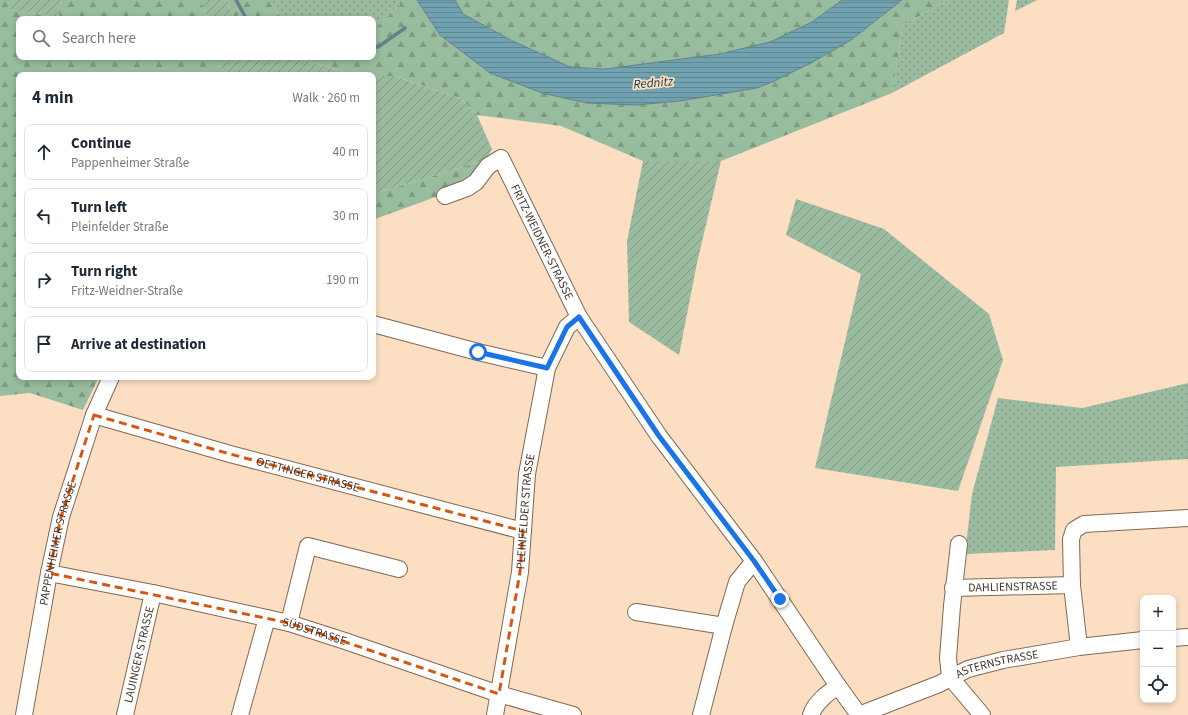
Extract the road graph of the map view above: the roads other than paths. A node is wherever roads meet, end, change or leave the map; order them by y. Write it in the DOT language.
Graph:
graph roads {
  1 [pos="445,196"];
  2 [pos="579,317"];
  3 [pos="376,325"];
  4 [pos="547,368"];
  5 [pos="110,380"];
  6 [pos="94,415"];
  7 [pos="1188,518"];
  8 [pos="523,531"];
  9 [pos="959,544"];
  10 [pos="754,561"];
  11 [pos="399,569"];
  12 [pos="49,573"];
  13 [pos="1072,585"];
  14 [pos="953,588"];
  15 [pos="153,593"];
  16 [pos="636,612"];
  17 [pos="267,618"];
  18 [pos="289,623"];
  19 [pos="724,626"];
  20 [pos="1188,637"];
  21 [pos="1176,638"];
  22 [pos="1140,640"];
  23 [pos="1079,647"];
  24 [pos="950,677"];
  25 [pos="838,686"];
  26 [pos="499,694"];
  27 [pos="24,715"];
  28 [pos="125,715"];
  29 [pos="240,715"];
  30 [pos="495,715"];
  31 [pos="573,715"];
  32 [pos="701,715"];
  33 [pos="811,715"];
  34 [pos="859,715"];
  35 [pos="982,715"];
  1 -- 2 [label="street, FRITZ-WEIDNER-STRASSE"];
  2 -- 4 [label="street, PLEINFELDER STRASSE"];
  2 -- 10 [label="street, FRITZ-WEIDNER-STRASSE"];
  3 -- 4 [label="street"];
  4 -- 8 [label="street, PLEINFELDER STRASSE"];
  5 -- 6 [label="street, PAPPENHEIMER STRASSE"];
  6 -- 8 [label="street, OETTINGER STRASSE"];
  6 -- 12 [label="street, PAPPENHEIMER STRASSE"];
  7 -- 13 [label="street, DAHLIENSTRASSE"];
  8 -- 26 [label="street, PLEINFELDER STRASSE"];
  9 -- 14 [label="street, DAHLIENSTRASSE"];
  10 -- 19 [label="street"];
  10 -- 25 [label="street, FRITZ-WEIDNER-STRASSE"];
  11 -- 18 [label="street"];
  12 -- 15 [label="street, SÜDSTRASSE"];
  12 -- 27 [label="street, PAPPENHEIMER STRASSE"];
  13 -- 14 [label="street, DAHLIENSTRASSE"];
  13 -- 23 [label="street, DAHLIENSTRASSE"];
  14 -- 24 [label="street, DAHLIENSTRASSE"];
  15 -- 17 [label="street, SÜDSTRASSE"];
  15 -- 28 [label="street, LAUINGER STRASSE"];
  16 -- 19 [label="street"];
  17 -- 18 [label="street, SÜDSTRASSE"];
  17 -- 29 [label="street"];
  18 -- 26 [label="street, SÜDSTRASSE"];
  19 -- 32 [label="street"];
  20 -- 21 [label="street"];
  22 -- 23 [label="street, ASTERNSTRASSE"];
  23 -- 24 [label="street, ASTERNSTRASSE"];
  24 -- 34 [label="street, ASTERNSTRASSE"];
  24 -- 35 [label="street"];
  25 -- 33 [label="street"];
  25 -- 34 [label="street, FRITZ-WEIDNER-STRASSE"];
  26 -- 30 [label="street, PLEINFELDER STRASSE"];
  26 -- 31 [label="street, SÜDSTRASSE"];
}
